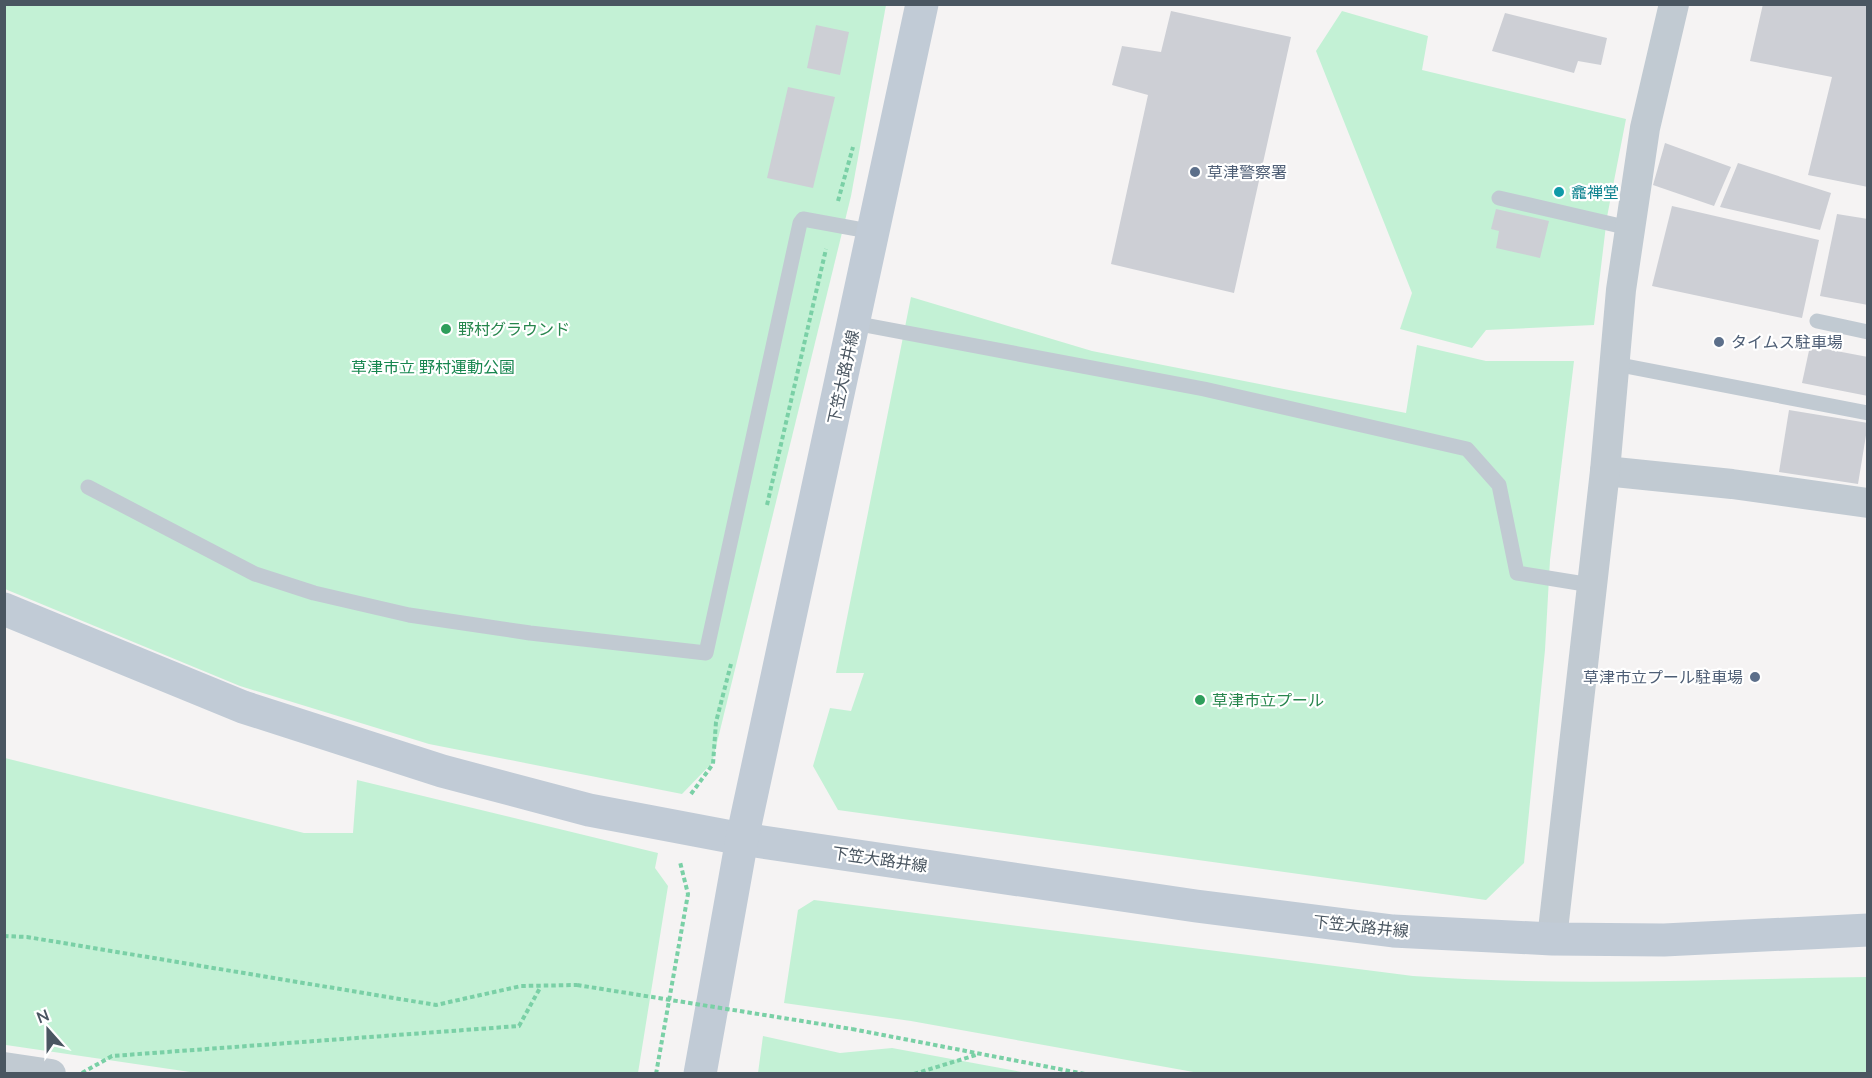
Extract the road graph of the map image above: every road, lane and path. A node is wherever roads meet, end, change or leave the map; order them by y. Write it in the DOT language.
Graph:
graph roads {
  1 [pos="922,4"];
  2 [pos="1674,4"];
  3 [pos="1499,198"];
  4 [pos="832,224"];
  5 [pos="1629,228"];
  6 [pos="873,232"];
  7 [pos="1817,321"];
  8 [pos="854,323"];
  9 [pos="1868,332"];
  10 [pos="1615,364"];
  11 [pos="1868,413"];
  12 [pos="1605,471"];
  13 [pos="88,487"];
  14 [pos="1868,503"];
  15 [pos="765,516"];
  16 [pos="1592,585"];
  17 [pos="4,609"];
  18 [pos="732,656"];
  19 [pos="683,828"];
  20 [pos="742,839"];
  21 [pos="1868,930"];
  22 [pos="4,936"];
  23 [pos="1552,939"];
  24 [pos="540,988"];
  25 [pos="977,1055"];
  26 [pos="4,1067"];
  27 [pos="51,1074"];
  28 [pos="81,1074"];
  29 [pos="656,1074"];
  30 [pos="700,1074"];
  31 [pos="914,1074"];
  32 [pos="1085,1074"];
  1 -- 6 [label="main road, 下笠大路井線"];
  2 -- 5 [label="street"];
  3 -- 5 [label="lane"];
  4 -- 6 [label="lane"];
  4 -- 13 [label="lane"];
  4 -- 15 [label="path"];
  5 -- 10 [label="street"];
  6 -- 8 [label="main road, 下笠大路井線"];
  7 -- 9 [label="lane"];
  8 -- 16 [label="lane"];
  8 -- 20 [label="main road, 下笠大路井線"];
  10 -- 11 [label="lane"];
  10 -- 12 [label="street"];
  12 -- 14 [label="street"];
  12 -- 16 [label="street"];
  16 -- 23 [label="street"];
  17 -- 19 [label="main road"];
  18 -- 19 [label="path"];
  19 -- 20 [label="main road"];
  19 -- 29 [label="path"];
  20 -- 23 [label="main road, 下笠大路井線"];
  20 -- 30 [label="main road"];
  21 -- 23 [label="main road, 下笠大路井線"];
  22 -- 24 [label="path"];
  24 -- 25 [label="path, bridge"];
  24 -- 28 [label="path"];
  25 -- 31 [label="path"];
  25 -- 32 [label="path"];
  26 -- 27 [label="street"];
}
